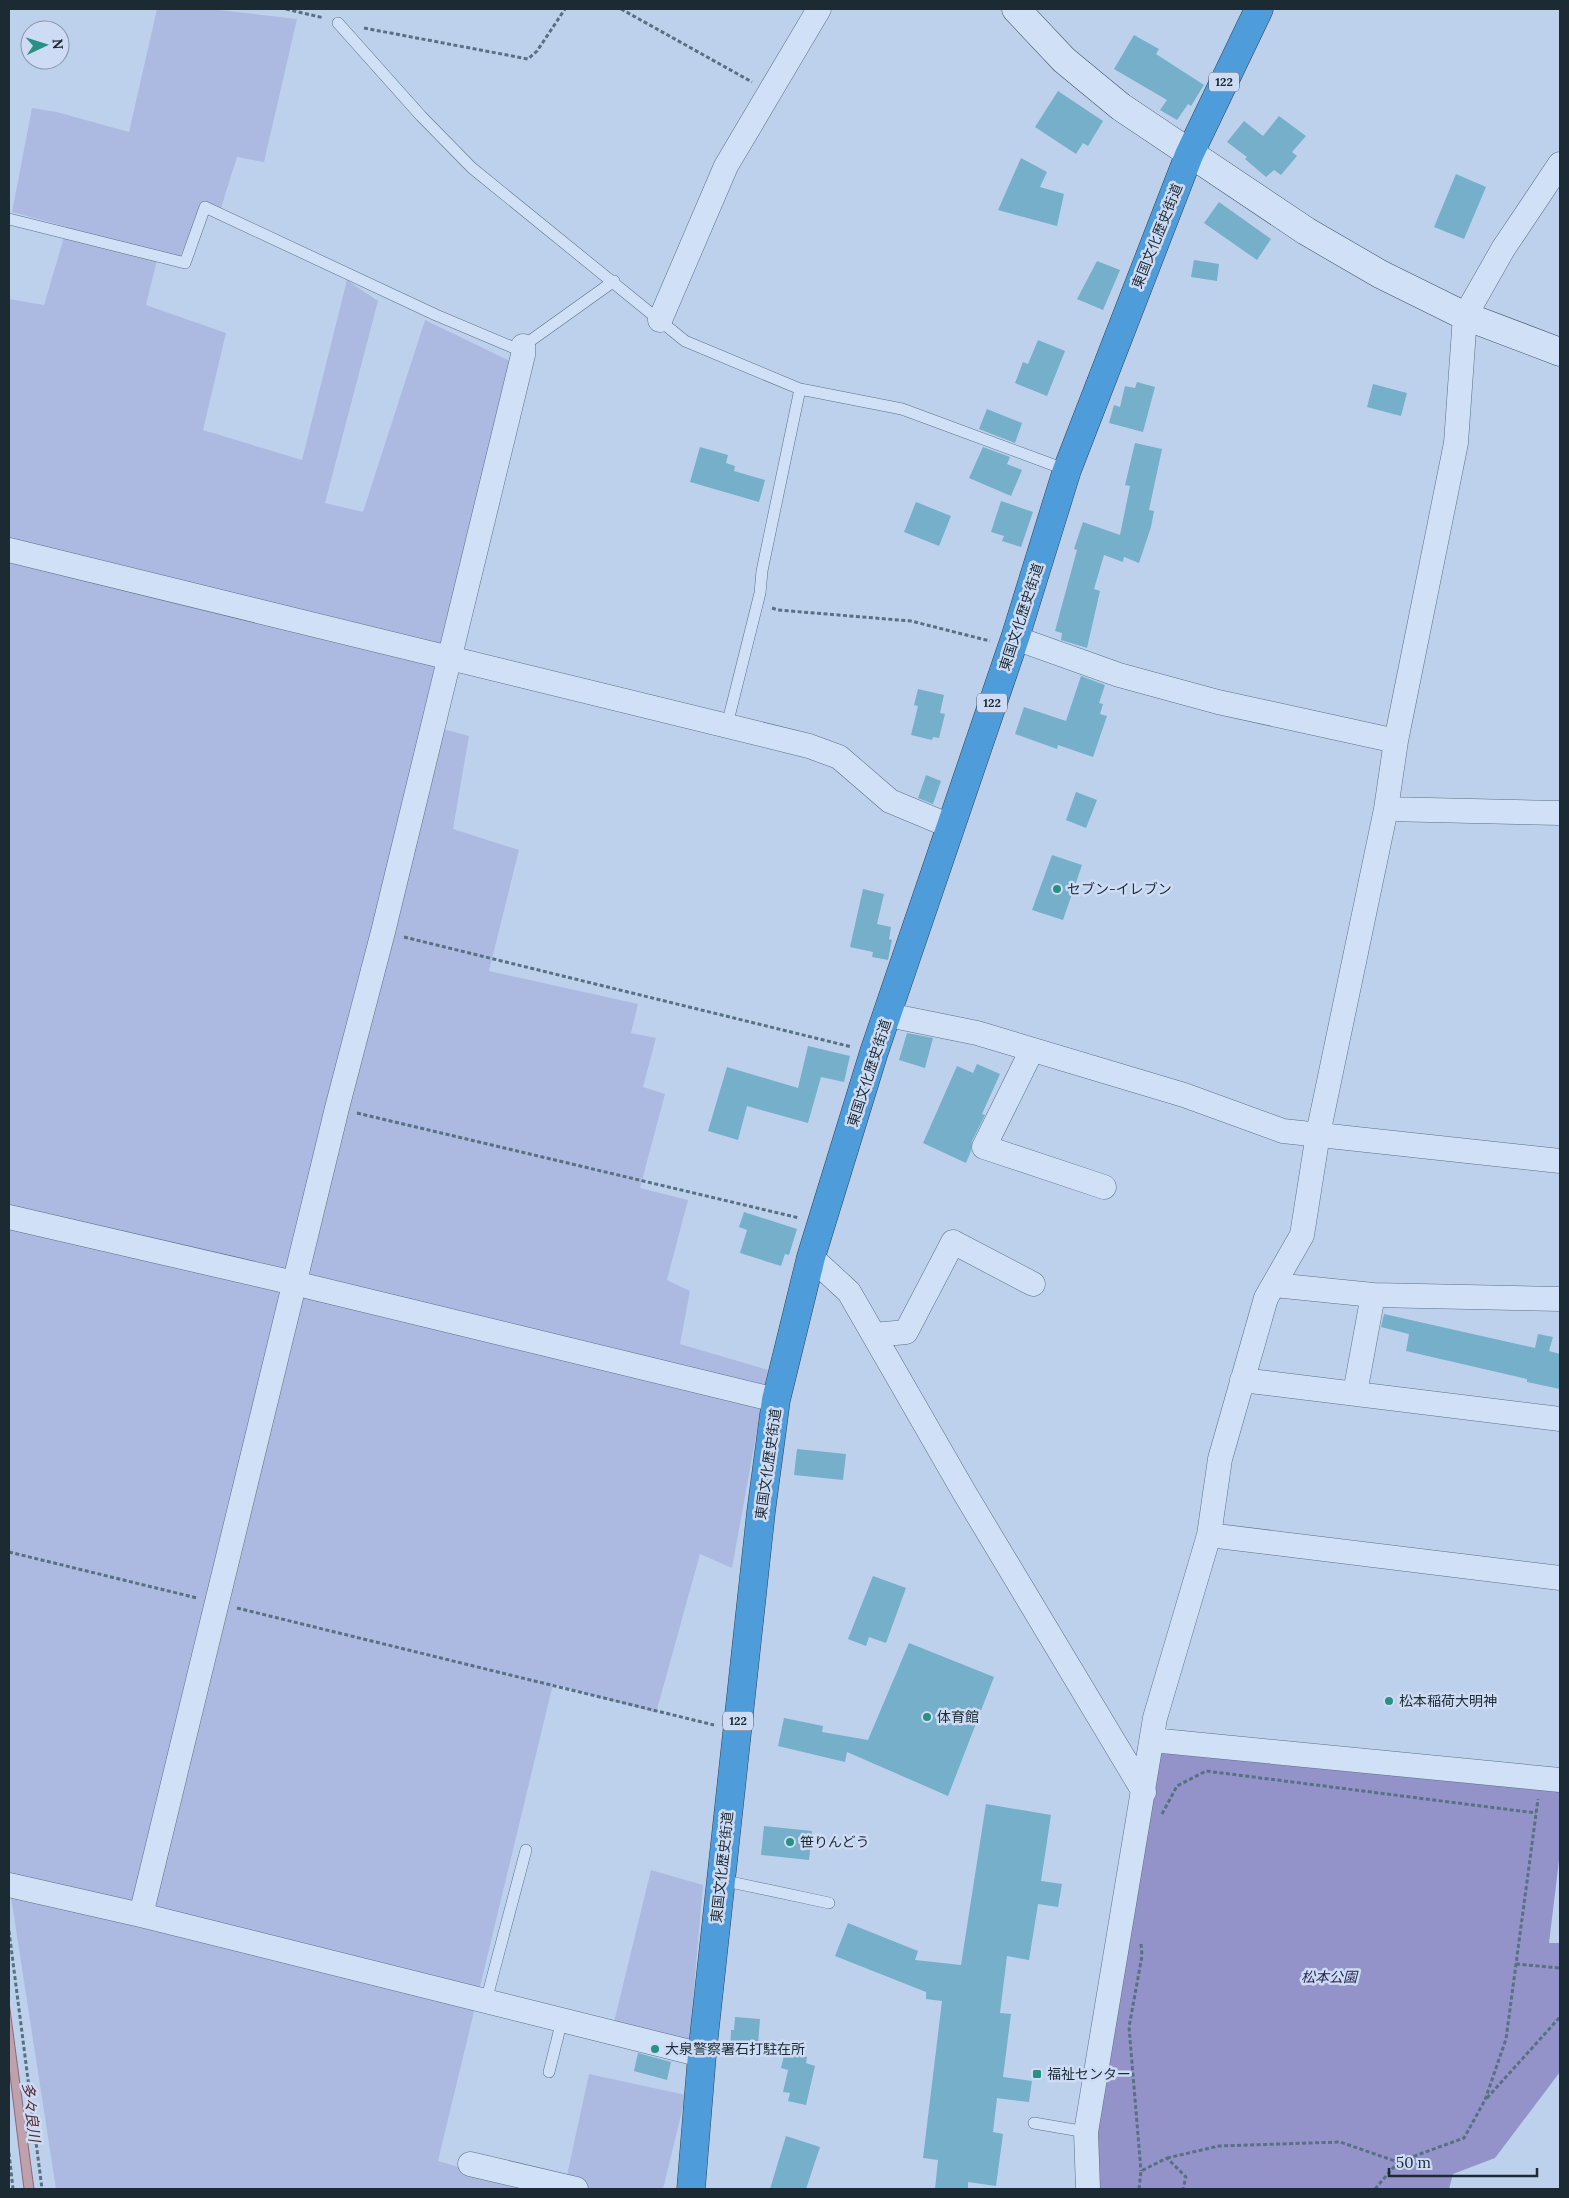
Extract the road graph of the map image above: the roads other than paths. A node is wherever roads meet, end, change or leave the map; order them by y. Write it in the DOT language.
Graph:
graph roads {
  1 [pos="819,9"];
  2 [pos="1016,9"];
  3 [pos="1258,9"];
  4 [pos="338,23"];
  5 [pos="1190,155"];
  6 [pos="1560,164"];
  7 [pos="9,219"];
  8 [pos="614,281"];
  9 [pos="1465,316"];
  10 [pos="660,320"];
  11 [pos="523,346"];
  12 [pos="1560,352"];
  13 [pos="800,389"];
  14 [pos="1067,470"];
  15 [pos="9,550"];
  16 [pos="1013,642"];
  17 [pos="448,659"];
  18 [pos="727,724"];
  19 [pos="1396,741"];
  20 [pos="1386,809"];
  21 [pos="1560,813"];
  22 [pos="950,826"];
  23 [pos="888,1016"];
  24 [pos="1032,1050"];
  25 [pos="1318,1134"];
  26 [pos="1560,1161"];
  27 [pos="1104,1187"];
  28 [pos="9,1217"];
  29 [pos="811,1257"];
  30 [pos="294,1283"];
  31 [pos="1033,1284"];
  32 [pos="1274,1285"];
  33 [pos="1373,1295"];
  34 [pos="1560,1299"];
  35 [pos="874,1335"];
  36 [pos="1242,1380"];
  37 [pos="1355,1393"];
  38 [pos="776,1400"];
  39 [pos="1560,1419"];
  40 [pos="1209,1535"];
  41 [pos="1560,1578"];
  42 [pos="1152,1740"];
  43 [pos="1560,1780"];
  44 [pos="1144,1792"];
  45 [pos="526,1850"];
  46 [pos="721,1880"];
  47 [pos="9,1885"];
  48 [pos="829,1903"];
  49 [pos="141,1915"];
  50 [pos="486,2001"];
  51 [pos="562,2020"];
  52 [pos="702,2055"];
  53 [pos="548,2072"];
  54 [pos="1034,2123"];
  55 [pos="1086,2132"];
  56 [pos="470,2164"];
  57 [pos="576,2189"];
  58 [pos="691,2189"];
  59 [pos="1088,2189"];
  1 -- 10 [label="street"];
  2 -- 5 [label="street"];
  3 -- 5 [label="highway, 東国文化歴史街道 / 122"];
  4 -- 8 [label="lane"];
  5 -- 9 [label="street"];
  5 -- 14 [label="highway, 東国文化歴史街道 / 122"];
  6 -- 9 [label="street"];
  7 -- 11 [label="lane"];
  8 -- 10 [label="lane"];
  8 -- 11 [label="lane"];
  9 -- 12 [label="street"];
  9 -- 19 [label="street"];
  10 -- 13 [label="lane"];
  11 -- 17 [label="street"];
  13 -- 14 [label="lane"];
  13 -- 18 [label="lane"];
  14 -- 16 [label="highway, 東国文化歴史街道 / 122"];
  15 -- 17 [label="street"];
  16 -- 19 [label="street"];
  16 -- 22 [label="highway, 東国文化歴史街道 / 122"];
  17 -- 18 [label="street"];
  17 -- 30 [label="street"];
  18 -- 22 [label="street"];
  19 -- 20 [label="street"];
  20 -- 21 [label="street"];
  20 -- 25 [label="street"];
  22 -- 23 [label="highway, 東国文化歴史街道 / 122"];
  23 -- 24 [label="street"];
  23 -- 29 [label="highway, 東国文化歴史街道 / 122"];
  24 -- 25 [label="street"];
  24 -- 27 [label="street"];
  25 -- 26 [label="street"];
  25 -- 32 [label="street"];
  28 -- 30 [label="street"];
  29 -- 35 [label="street"];
  29 -- 38 [label="highway, 東国文化歴史街道 / 122"];
  30 -- 38 [label="street"];
  30 -- 49 [label="street"];
  31 -- 35 [label="street"];
  32 -- 33 [label="street"];
  32 -- 36 [label="street"];
  33 -- 34 [label="street"];
  33 -- 37 [label="street"];
  35 -- 44 [label="street"];
  36 -- 37 [label="street"];
  36 -- 40 [label="street"];
  37 -- 39 [label="street"];
  38 -- 46 [label="highway, 東国文化歴史街道 / 122"];
  40 -- 41 [label="street"];
  40 -- 42 [label="street"];
  42 -- 43 [label="street"];
  42 -- 44 [label="street"];
  44 -- 55 [label="street"];
  45 -- 50 [label="lane"];
  46 -- 48 [label="lane"];
  46 -- 52 [label="highway, 東国文化歴史街道 / 122"];
  47 -- 49 [label="street"];
  49 -- 50 [label="street"];
  50 -- 51 [label="street"];
  51 -- 52 [label="street"];
  51 -- 53 [label="lane"];
  52 -- 58 [label="highway, 東国文化歴史街道 / 122"];
  54 -- 55 [label="lane"];
  55 -- 59 [label="street"];
  56 -- 57 [label="street"];
}
